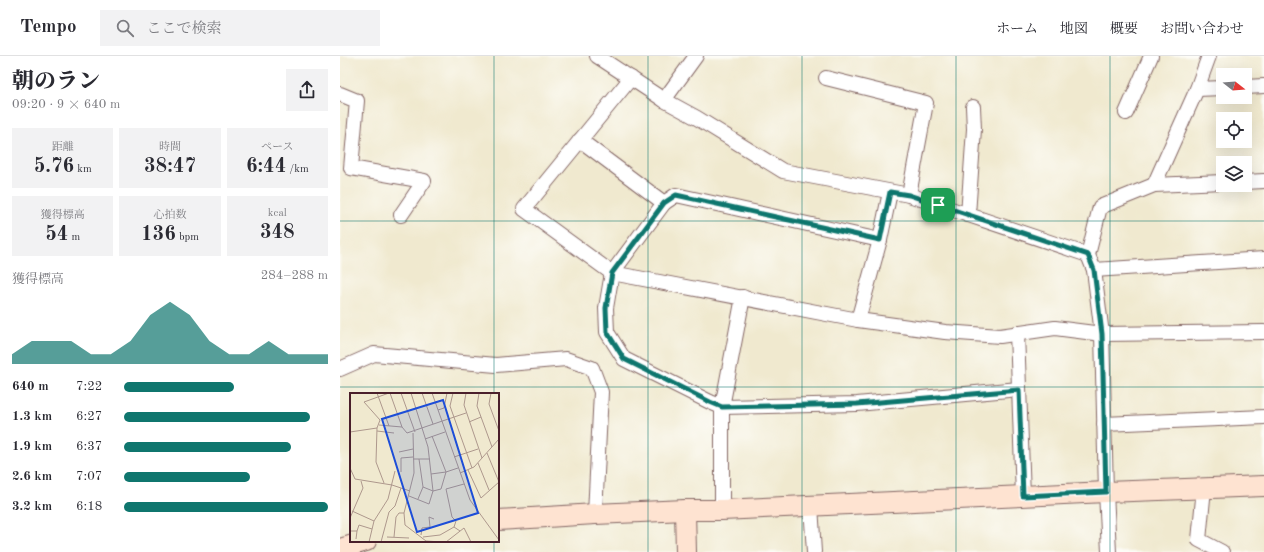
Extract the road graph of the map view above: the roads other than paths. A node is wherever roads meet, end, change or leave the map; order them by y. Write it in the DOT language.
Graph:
graph roads {
  1 [pos="597,56"];
  2 [pos="696,56"];
  3 [pos="1150,56"];
  4 [pos="1209,56"];
  5 [pos="631,78"];
  6 [pos="826,78"];
  7 [pos="1264,86"];
  8 [pos="1252,87"];
  9 [pos="1216,88"];
  10 [pos="1197,89"];
  11 [pos="340,94"];
  12 [pos="664,100"];
  13 [pos="973,107"];
  14 [pos="1126,113"];
  15 [pos="580,140"];
  16 [pos="1264,181"];
  17 [pos="1216,182"];
  18 [pos="1252,182"];
  19 [pos="1154,185"];
  20 [pos="890,192"];
  21 [pos="909,195"];
  22 [pos="664,203"];
  23 [pos="401,215"];
  24 [pos="968,215"];
  25 [pos="880,240"];
  26 [pos="1088,255"];
  27 [pos="1264,260"];
  28 [pos="1094,270"];
  29 [pos="612,273"];
  30 [pos="743,297"];
  31 [pos="858,320"];
  32 [pos="1264,332"];
  33 [pos="1017,333"];
  34 [pos="1102,334"];
  35 [pos="340,369"];
  36 [pos="1019,390"];
  37 [pos="722,407"];
  38 [pos="1264,417"];
  39 [pos="1104,424"];
  40 [pos="1264,486"];
  41 [pos="1204,488"];
  42 [pos="1106,492"];
  43 [pos="1023,496"];
  44 [pos="811,506"];
  45 [pos="685,510"];
  46 [pos="722,510"];
  47 [pos="595,514"];
  48 [pos="499,520"];
  49 [pos="363,542"];
  50 [pos="340,550"];
  51 [pos="686,552"];
  52 [pos="814,552"];
  53 [pos="1108,552"];
  54 [pos="1222,552"];
  1 -- 5 [label="street"];
  2 -- 12 [label="street"];
  3 -- 14 [label="street"];
  4 -- 10 [label="street"];
  5 -- 12 [label="street"];
  5 -- 15 [label="street"];
  6 -- 21 [label="street"];
  7 -- 8 [label="street"];
  9 -- 10 [label="street"];
  10 -- 19 [label="street"];
  11 -- 23 [label="street"];
  12 -- 20 [label="street"];
  13 -- 24 [label="street"];
  15 -- 22 [label="street"];
  15 -- 29 [label="street"];
  16 -- 18 [label="street"];
  17 -- 19 [label="street"];
  19 -- 26 [label="street"];
  20 -- 21 [label="street"];
  20 -- 25 [label="street"];
  21 -- 24 [label="street"];
  22 -- 25 [label="street"];
  22 -- 29 [label="street"];
  24 -- 26 [label="street"];
  25 -- 31 [label="street"];
  26 -- 28 [label="street"];
  27 -- 28 [label="street"];
  28 -- 34 [label="street"];
  29 -- 30 [label="street"];
  29 -- 37 [label="street"];
  30 -- 31 [label="street"];
  30 -- 37 [label="street"];
  31 -- 33 [label="street"];
  32 -- 34 [label="street"];
  33 -- 34 [label="street"];
  33 -- 36 [label="street"];
  34 -- 39 [label="street"];
  35 -- 47 [label="street"];
  36 -- 37 [label="street"];
  36 -- 43 [label="street"];
  37 -- 46 [label="street"];
  38 -- 39 [label="street"];
  39 -- 42 [label="street"];
  40 -- 41 [label="street"];
  41 -- 42 [label="street"];
  41 -- 54 [label="street"];
  42 -- 43 [label="street"];
  42 -- 53 [label="street"];
  43 -- 44 [label="street"];
  44 -- 46 [label="street"];
  44 -- 52 [label="street"];
  45 -- 46 [label="street"];
  45 -- 47 [label="street"];
  45 -- 51 [label="street"];
  47 -- 48 [label="street"];
  49 -- 50 [label="street"];
}
